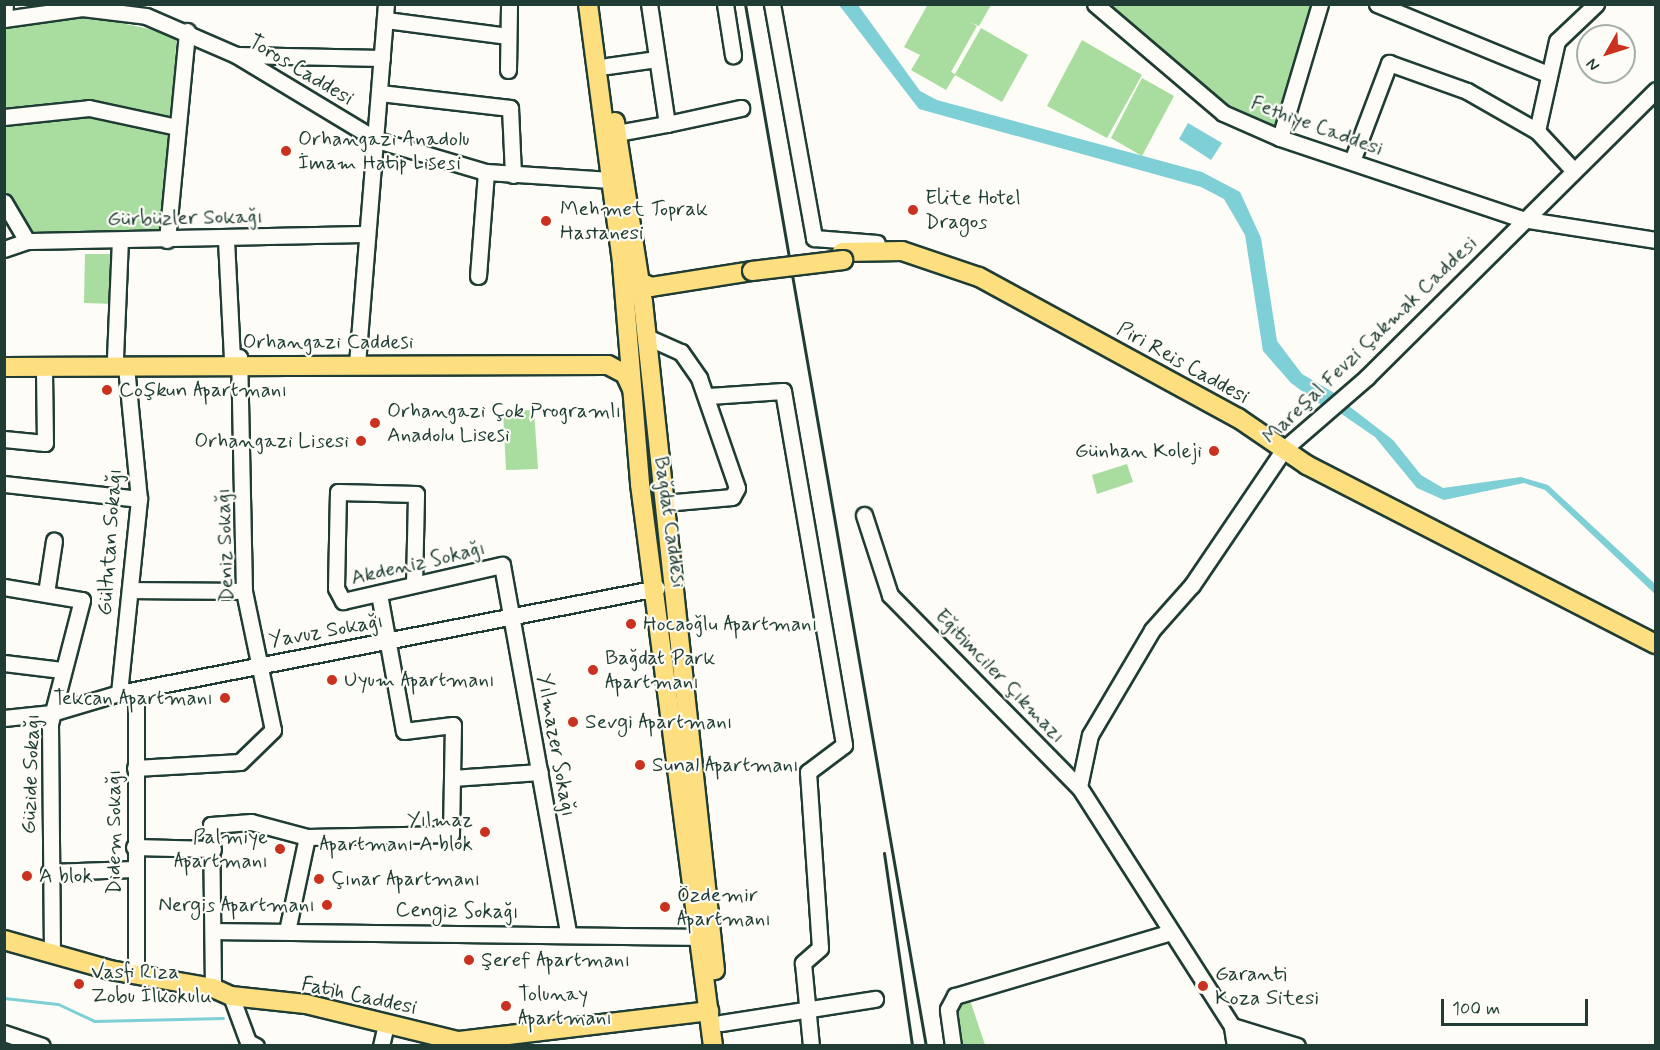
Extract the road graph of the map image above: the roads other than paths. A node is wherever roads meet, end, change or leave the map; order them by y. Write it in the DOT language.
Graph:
graph roads {
  1 [pos="5,4"];
  2 [pos="509,4"];
  3 [pos="649,4"];
  4 [pos="725,4"];
  5 [pos="772,4"];
  6 [pos="1095,4"];
  7 [pos="1320,4"];
  8 [pos="1377,4"];
  9 [pos="1596,4"];
  10 [pos="588,7"];
  11 [pos="148,10"];
  12 [pos="1416,11"];
  13 [pos="386,12"];
  14 [pos="4,19"];
  15 [pos="187,31"];
  16 [pos="508,36"];
  17 [pos="236,55"];
  18 [pos="733,55"];
  19 [pos="382,58"];
  20 [pos="657,59"];
  21 [pos="607,66"];
  22 [pos="508,70"];
  23 [pos="1548,74"];
  24 [pos="1656,90"];
  25 [pos="380,93"];
  26 [pos="741,108"];
  27 [pos="4,117"];
  28 [pos="667,124"];
  29 [pos="177,127"];
  30 [pos="1538,131"];
  31 [pos="617,133"];
  32 [pos="1280,138"];
  33 [pos="377,140"];
  34 [pos="1352,161"];
  35 [pos="1574,171"];
  36 [pos="486,172"];
  37 [pos="513,175"];
  38 [pos="611,180"];
  39 [pos="4,202"];
  40 [pos="1522,219"];
  41 [pos="367,234"];
  42 [pos="166,240"];
  43 [pos="226,240"];
  44 [pos="1656,240"];
  45 [pos="27,241"];
  46 [pos="120,241"];
  47 [pos="4,249"];
  48 [pos="902,251"];
  49 [pos="843,256"];
  50 [pos="478,276"];
  51 [pos="640,284"];
  52 [pos="628,327"];
  53 [pos="647,337"];
  54 [pos="609,357"];
  55 [pos="4,358"];
  56 [pos="237,360"];
  57 [pos="357,360"];
  58 [pos="122,361"];
  59 [pos="632,362"];
  60 [pos="4,367"];
  61 [pos="44,367"];
  62 [pos="651,382"];
  63 [pos="634,396"];
  64 [pos="709,396"];
  65 [pos="4,439"];
  66 [pos="1282,452"];
  67 [pos="4,484"];
  68 [pos="640,484"];
  69 [pos="663,494"];
  70 [pos="139,499"];
  71 [pos="864,515"];
  72 [pos="648,532"];
  73 [pos="669,536"];
  74 [pos="54,541"];
  75 [pos="502,565"];
  76 [pos="414,584"];
  77 [pos="4,587"];
  78 [pos="657,588"];
  79 [pos="131,590"];
  80 [pos="244,591"];
  81 [pos="46,593"];
  82 [pos="379,594"];
  83 [pos="513,619"];
  84 [pos="389,641"];
  85 [pos="1656,644"];
  86 [pos="1656,649"];
  87 [pos="4,663"];
  88 [pos="259,665"];
  89 [pos="62,670"];
  90 [pos="136,690"];
  91 [pos="119,693"];
  92 [pos="52,713"];
  93 [pos="4,718"];
  94 [pos="135,768"];
  95 [pos="540,772"];
  96 [pos="452,778"];
  97 [pos="1079,787"];
  98 [pos="307,837"];
  99 [pos="134,847"];
  100 [pos="213,849"];
  101 [pos="134,869"];
  102 [pos="49,872"];
  103 [pos="216,931"];
  104 [pos="287,931"];
  105 [pos="568,933"];
  106 [pos="1168,933"];
  107 [pos="698,937"];
  108 [pos="4,940"];
  109 [pos="52,954"];
  110 [pos="136,975"];
  111 [pos="213,988"];
  112 [pos="231,996"];
  113 [pos="875,999"];
  114 [pos="805,1009"];
  115 [pos="715,1017"];
  116 [pos="386,1024"];
  117 [pos="4,1033"];
  118 [pos="1234,1036"];
  119 [pos="42,1046"];
  120 [pos="256,1046"];
  121 [pos="381,1046"];
  122 [pos="713,1046"];
  123 [pos="723,1046"];
  124 [pos="811,1046"];
  125 [pos="953,1046"];
  126 [pos="1258,1046"];
  127 [pos="1297,1046"];
  1 -- 14 [label="street"];
  2 -- 16 [label="street"];
  3 -- 20 [label="street"];
  4 -- 18 [label="street"];
  5 -- 48 [label="street"];
  6 -- 32 [label="street, Fethiye Caddesi"];
  7 -- 32 [label="street"];
  8 -- 12 [label="street"];
  9 -- 23 [label="street"];
  10 -- 21 [label="main road, Bağdat Caddesi"];
  10 -- 38 [label="main road, Bağdat Caddesi"];
  11 -- 14 [label="street, Toros Caddesi"];
  11 -- 15 [label="street, Toros Caddesi"];
  12 -- 23 [label="street"];
  13 -- 16 [label="street"];
  13 -- 19 [label="street"];
  15 -- 17 [label="street, Toros Caddesi"];
  15 -- 29 [label="street"];
  16 -- 22 [label="street"];
  17 -- 19 [label="street"];
  17 -- 33 [label="street, Toros Caddesi"];
  19 -- 25 [label="street"];
  20 -- 21 [label="street"];
  20 -- 28 [label="street"];
  21 -- 31 [label="main road, Bağdat Caddesi"];
  23 -- 30 [label="street"];
  24 -- 35 [label="street"];
  25 -- 33 [label="street"];
  25 -- 37 [label="street"];
  26 -- 28 [label="street"];
  27 -- 29 [label="street"];
  28 -- 31 [label="street"];
  29 -- 42 [label="street"];
  30 -- 34 [label="street"];
  30 -- 35 [label="street"];
  31 -- 51 [label="main road, Bağdat Caddesi"];
  32 -- 34 [label="street, Fethiye Caddesi"];
  33 -- 36 [label="street, Toros Caddesi"];
  33 -- 41 [label="street"];
  34 -- 40 [label="street, Fethiye Caddesi"];
  35 -- 40 [label="street"];
  36 -- 37 [label="street, Toros Caddesi"];
  36 -- 50 [label="street"];
  37 -- 38 [label="street, Toros Caddesi"];
  38 -- 51 [label="main road, Bağdat Caddesi"];
  39 -- 45 [label="street"];
  40 -- 44 [label="street, Fethiye Caddesi"];
  40 -- 66 [label="street, Mareşal Fevzi Çakmak Caddesi"];
  41 -- 43 [label="street, Gürbüzler Sokağı"];
  41 -- 57 [label="street"];
  42 -- 43 [label="street, Gürbüzler Sokağı"];
  42 -- 46 [label="street, Gürbüzler Sokağı"];
  43 -- 56 [label="street, Deniz Sokağı"];
  45 -- 46 [label="street, Gürbüzler Sokağı"];
  45 -- 47 [label="street, Gürbüzler Sokağı"];
  46 -- 58 [label="street, Gültutan Sokağı"];
  48 -- 49 [label="main road, Piri Reis Caddesi"];
  48 -- 66 [label="main road, Piri Reis Caddesi"];
  49 -- 51 [label="main road, Piri Reis Caddesi, bridge"];
  49 -- 66 [label="main road, Piri Reis Caddesi"];
  51 -- 52 [label="main road, Bağdat Caddesi"];
  51 -- 53 [label="main road, Bağdat Caddesi"];
  52 -- 54 [label="main road"];
  52 -- 59 [label="main road, Bağdat Caddesi"];
  53 -- 62 [label="main road, Bağdat Caddesi"];
  53 -- 64 [label="street"];
  54 -- 57 [label="main road, Orhangazi Caddesi"];
  54 -- 59 [label="main road, Orhangazi Caddesi"];
  55 -- 58 [label="main road, Orhangazi Caddesi"];
  56 -- 57 [label="main road, Orhangazi Caddesi"];
  56 -- 58 [label="main road, Orhangazi Caddesi"];
  56 -- 80 [label="street, Deniz Sokağı"];
  57 -- 63 [label="main road, Orhangazi Caddesi"];
  58 -- 61 [label="main road, Orhangazi Caddesi"];
  58 -- 70 [label="street, Gültutan Sokağı"];
  59 -- 62 [label="main road"];
  59 -- 63 [label="main road, Bağdat Caddesi"];
  60 -- 61 [label="main road, Orhangazi Caddesi"];
  61 -- 65 [label="street"];
  62 -- 69 [label="main road, Bağdat Caddesi"];
  63 -- 68 [label="main road, Bağdat Caddesi"];
  64 -- 69 [label="street"];
  64 -- 114 [label="street"];
  66 -- 85 [label="main road, Piri Reis Caddesi"];
  66 -- 86 [label="main road, Piri Reis Caddesi"];
  66 -- 97 [label="street, Mareşal Fevzi Çakmak Caddesi"];
  67 -- 70 [label="street"];
  68 -- 69 [label="main road"];
  68 -- 72 [label="main road, Bağdat Caddesi"];
  69 -- 73 [label="main road, Bağdat Caddesi"];
  70 -- 79 [label="street, Gültutan Sokağı"];
  71 -- 97 [label="street, Eğitimciler Çıkmazı"];
  72 -- 73 [label="main road"];
  72 -- 78 [label="main road, Bağdat Caddesi"];
  73 -- 115 [label="main road, Bağdat Caddesi"];
  74 -- 81 [label="street"];
  75 -- 76 [label="street, Akdeniz Sokağı"];
  75 -- 83 [label="street, Yılmazer Sokağı"];
  76 -- 82 [label="street, Akdeniz Sokağı"];
  76 -- 82 [label="street, Akdeniz Sokağı"];
  77 -- 81 [label="street"];
  78 -- 83 [label="street, Yavuz Sokağı"];
  78 -- 107 [label="main road, Bağdat Caddesi"];
  79 -- 80 [label="street"];
  79 -- 91 [label="street, Gültutan Sokağı"];
  80 -- 88 [label="street, Deniz Sokağı"];
  81 -- 89 [label="street, Güzide Sokağı"];
  82 -- 84 [label="street"];
  83 -- 84 [label="street, Yavuz Sokağı"];
  83 -- 95 [label="street, Yılmazer Sokağı"];
  84 -- 88 [label="street, Yavuz Sokağı"];
  84 -- 96 [label="street"];
  87 -- 89 [label="street"];
  88 -- 90 [label="street, Yavuz Sokağı"];
  88 -- 94 [label="street, Deniz Sokağı"];
  89 -- 92 [label="street, Güzide Sokağı"];
  90 -- 91 [label="street, Yavuz Sokağı"];
  90 -- 94 [label="street, Didem Sokağı"];
  91 -- 92 [label="street, Yavuz Sokağı"];
  92 -- 93 [label="street, Yavuz Sokağı"];
  92 -- 102 [label="street, Güzide Sokağı"];
  94 -- 99 [label="street, Didem Sokağı"];
  95 -- 96 [label="street"];
  95 -- 105 [label="street, Yılmazer Sokağı"];
  96 -- 98 [label="street"];
  97 -- 106 [label="street"];
  98 -- 100 [label="street"];
  98 -- 104 [label="street"];
  99 -- 100 [label="street"];
  99 -- 101 [label="street, Didem Sokağı"];
  100 -- 103 [label="street"];
  101 -- 102 [label="street"];
  101 -- 110 [label="street, Didem Sokağı"];
  102 -- 109 [label="street, Güzide Sokağı"];
  103 -- 104 [label="street, Cengiz Sokağı"];
  103 -- 111 [label="street"];
  104 -- 105 [label="street, Cengiz Sokağı"];
  105 -- 107 [label="street, Cengiz Sokağı"];
  106 -- 118 [label="street"];
  106 -- 125 [label="street"];
  107 -- 115 [label="main road, Bağdat Caddesi"];
  108 -- 109 [label="main road, Fatih Caddesi"];
  109 -- 110 [label="main road, Fatih Caddesi"];
  110 -- 111 [label="main road, Fatih Caddesi"];
  111 -- 112 [label="main road, Fatih Caddesi"];
  112 -- 116 [label="main road, Fatih Caddesi"];
  112 -- 120 [label="street"];
  113 -- 114 [label="street"];
  114 -- 115 [label="street"];
  114 -- 124 [label="street"];
  115 -- 116 [label="main road, Fatih Caddesi"];
  115 -- 122 [label="main road, Bağdat Caddesi"];
  115 -- 123 [label="main road, Bağdat Caddesi"];
  116 -- 121 [label="street"];
  117 -- 119 [label="street"];
  118 -- 126 [label="street"];
  118 -- 127 [label="street"];
}
